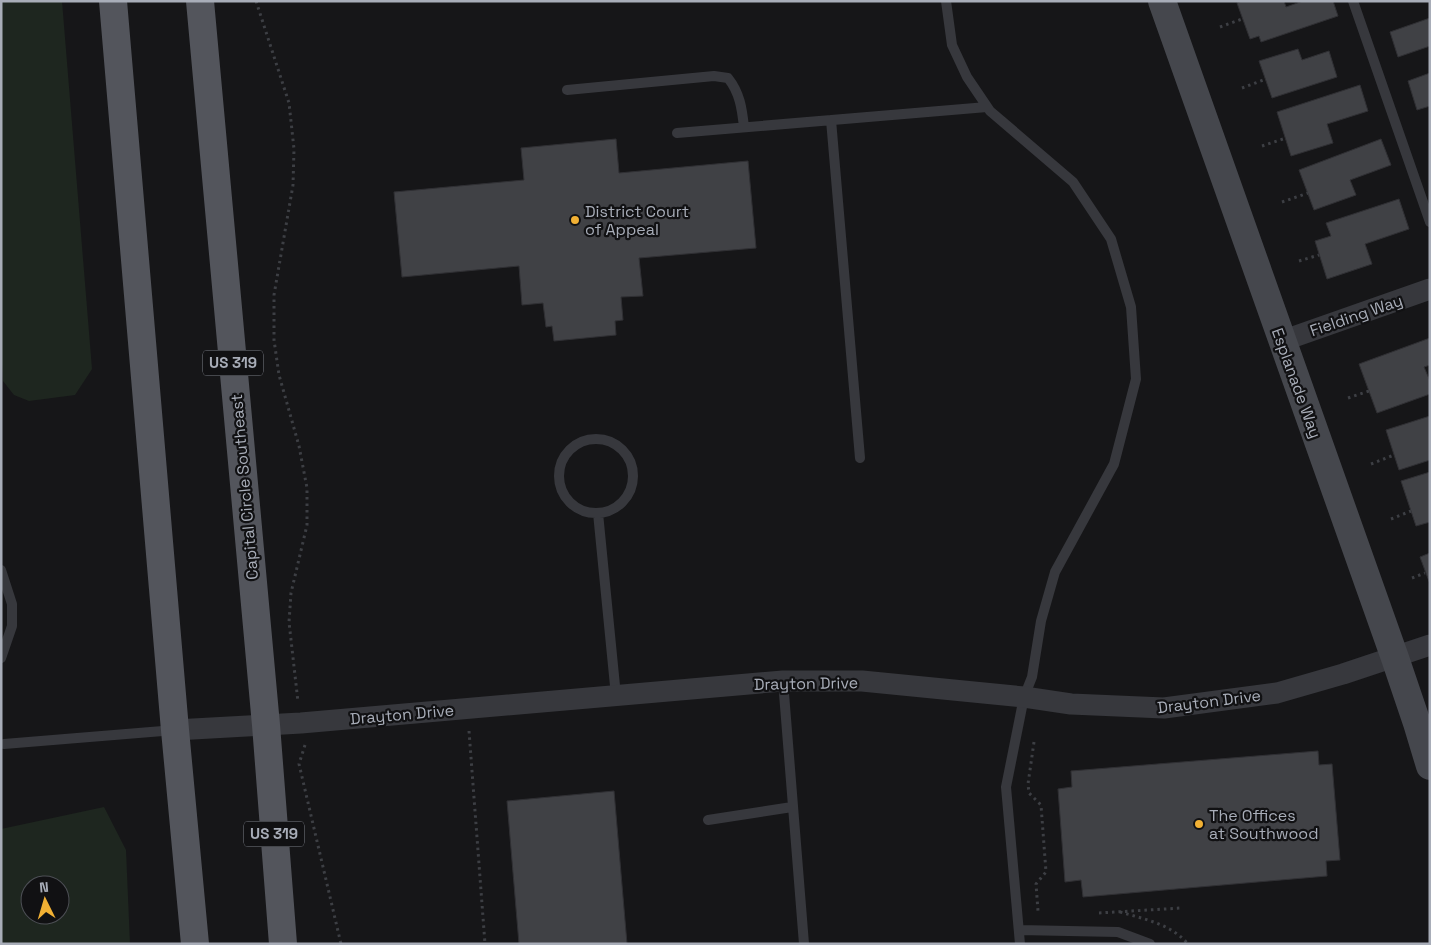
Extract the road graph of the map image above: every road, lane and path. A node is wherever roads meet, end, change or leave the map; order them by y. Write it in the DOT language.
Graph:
graph roads {
  1 [pos="113,1"];
  2 [pos="200,1"];
  3 [pos="256,1"];
  4 [pos="946,1"];
  5 [pos="1162,1"];
  6 [pos="1353,1"];
  7 [pos="1242,19"];
  8 [pos="1220,26"];
  9 [pos="1266,79"];
  10 [pos="1242,88"];
  11 [pos="567,90"];
  12 [pos="988,107"];
  13 [pos="831,120"];
  14 [pos="744,127"];
  15 [pos="677,133"];
  16 [pos="1286,138"];
  17 [pos="1262,146"];
  18 [pos="1308,193"];
  19 [pos="1282,202"];
  20 [pos="1430,222"];
  21 [pos="1319,255"];
  22 [pos="1299,262"];
  23 [pos="1430,289"];
  24 [pos="1282,341"];
  25 [pos="1369,391"];
  26 [pos="1348,398"];
  27 [pos="1394,455"];
  28 [pos="860,458"];
  29 [pos="1372,464"];
  30 [pos="1412,512"];
  31 [pos="598,513"];
  32 [pos="1391,519"];
  33 [pos="1,570"];
  34 [pos="1425,573"];
  35 [pos="1412,578"];
  36 [pos="1430,645"];
  37 [pos="1,658"];
  38 [pos="1395,658"];
  39 [pos="783,681"];
  40 [pos="616,696"];
  41 [pos="1024,697"];
  42 [pos="301,723"];
  43 [pos="266,725"];
  44 [pos="175,730"];
  45 [pos="469,731"];
  46 [pos="1035,736"];
  47 [pos="2,742"];
  48 [pos="1430,766"];
  49 [pos="792,808"];
  50 [pos="708,820"];
  51 [pos="1181,908"];
  52 [pos="1117,911"];
  53 [pos="1097,913"];
  54 [pos="1044,915"];
  55 [pos="1019,930"];
  56 [pos="195,944"];
  57 [pos="283,944"];
  58 [pos="341,944"];
  59 [pos="485,944"];
  60 [pos="804,944"];
  61 [pos="1020,944"];
  62 [pos="1150,944"];
  63 [pos="1188,944"];
  1 -- 44 [label="main road"];
  2 -- 43 [label="main road, Capital Circle Southeast / US 319"];
  3 -- 42 [label="path"];
  4 -- 12 [label="lane"];
  5 -- 24 [label="street, Esplanade Way"];
  6 -- 20 [label="lane"];
  7 -- 8 [label="path"];
  9 -- 10 [label="path"];
  11 -- 14 [label="lane"];
  12 -- 13 [label="lane"];
  12 -- 41 [label="lane"];
  13 -- 14 [label="lane"];
  13 -- 28 [label="lane"];
  14 -- 15 [label="lane"];
  16 -- 17 [label="path"];
  18 -- 19 [label="path"];
  21 -- 22 [label="path"];
  23 -- 24 [label="street, Fielding Way"];
  24 -- 38 [label="street, Esplanade Way"];
  25 -- 26 [label="path"];
  27 -- 29 [label="path"];
  30 -- 32 [label="path"];
  31 -- 31 [label="lane"];
  31 -- 40 [label="lane"];
  33 -- 37 [label="lane"];
  34 -- 35 [label="path"];
  36 -- 38 [label="street, Drayton Drive"];
  38 -- 41 [label="street, Drayton Drive"];
  38 -- 48 [label="street, Esplanade Way"];
  39 -- 40 [label="street, Drayton Drive"];
  39 -- 41 [label="street, Drayton Drive"];
  39 -- 49 [label="lane"];
  40 -- 42 [label="street, Drayton Drive"];
  41 -- 55 [label="lane"];
  42 -- 43 [label="street, Drayton Drive"];
  42 -- 58 [label="path"];
  43 -- 44 [label="street, Drayton Drive"];
  43 -- 57 [label="main road, Capital Circle Southeast / US 319"];
  44 -- 47 [label="lane"];
  44 -- 56 [label="main road"];
  45 -- 59 [label="path"];
  46 -- 54 [label="path"];
  49 -- 50 [label="lane"];
  49 -- 60 [label="lane"];
  51 -- 52 [label="path"];
  52 -- 53 [label="path"];
  52 -- 63 [label="path"];
  55 -- 61 [label="lane"];
  55 -- 62 [label="lane"];
}
